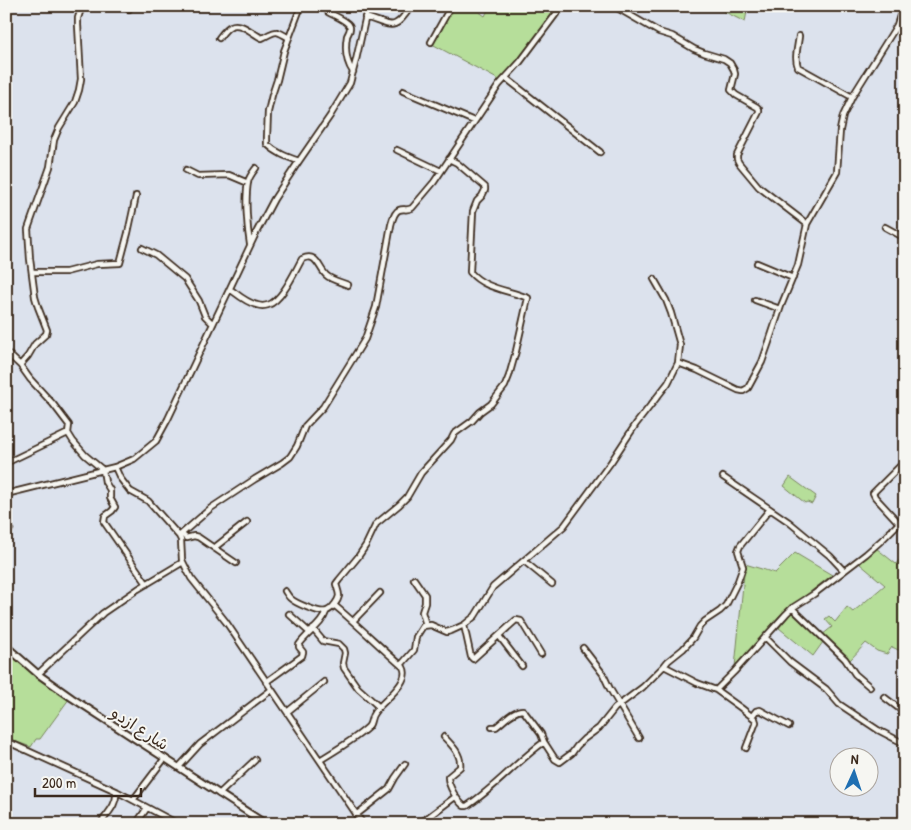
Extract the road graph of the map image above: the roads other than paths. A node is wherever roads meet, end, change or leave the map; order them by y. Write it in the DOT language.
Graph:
graph roads {
  1 [pos="82,6"];
  2 [pos="301,6"];
  3 [pos="327,6"];
  4 [pos="368,6"];
  5 [pos="411,6"];
  6 [pos="451,6"];
  7 [pos="562,6"];
  8 [pos="614,6"];
  9 [pos="903,6"];
  10 [pos="365,18"];
  11 [pos="800,36"];
  12 [pos="219,38"];
  13 [pos="289,38"];
  14 [pos="431,42"];
  15 [pos="353,72"];
  16 [pos="506,78"];
  17 [pos="402,91"];
  18 [pos="852,97"];
  19 [pos="474,121"];
  20 [pos="397,150"];
  21 [pos="600,152"];
  22 [pos="450,159"];
  23 [pos="299,161"];
  24 [pos="256,168"];
  25 [pos="186,170"];
  26 [pos="441,171"];
  27 [pos="248,183"];
  28 [pos="136,196"];
  29 [pos="806,224"];
  30 [pos="885,227"];
  31 [pos="905,238"];
  32 [pos="250,245"];
  33 [pos="142,248"];
  34 [pos="757,263"];
  35 [pos="32,272"];
  36 [pos="793,278"];
  37 [pos="654,279"];
  38 [pos="348,285"];
  39 [pos="230,289"];
  40 [pos="755,300"];
  41 [pos="780,309"];
  42 [pos="213,324"];
  43 [pos="6,352"];
  44 [pos="678,363"];
  45 [pos="20,366"];
  46 [pos="68,433"];
  47 [pos="905,461"];
  48 [pos="6,463"];
  49 [pos="116,467"];
  50 [pos="103,470"];
  51 [pos="723,477"];
  52 [pos="6,494"];
  53 [pos="770,509"];
  54 [pos="905,519"];
  55 [pos="247,522"];
  56 [pos="899,523"];
  57 [pos="180,535"];
  58 [pos="214,548"];
  59 [pos="524,561"];
  60 [pos="183,562"];
  61 [pos="236,563"];
  62 [pos="844,571"];
  63 [pos="414,579"];
  64 [pos="147,584"];
  65 [pos="552,584"];
  66 [pos="286,592"];
  67 [pos="380,593"];
  68 [pos="334,605"];
  69 [pos="792,608"];
  70 [pos="326,612"];
  71 [pos="289,614"];
  72 [pos="354,621"];
  73 [pos="426,625"];
  74 [pos="464,625"];
  75 [pos="311,630"];
  76 [pos="499,636"];
  77 [pos="765,637"];
  78 [pos="6,646"];
  79 [pos="583,648"];
  80 [pos="542,654"];
  81 [pos="401,666"];
  82 [pos="522,666"];
  83 [pos="664,666"];
  84 [pos="38,674"];
  85 [pos="266,682"];
  86 [pos="324,682"];
  87 [pos="870,687"];
  88 [pos="271,690"];
  89 [pos="716,690"];
  90 [pos="884,697"];
  91 [pos="619,704"];
  92 [pos="379,706"];
  93 [pos="287,712"];
  94 [pos="905,714"];
  95 [pos="752,716"];
  96 [pos="789,726"];
  97 [pos="492,727"];
  98 [pos="444,737"];
  99 [pos="639,738"];
  100 [pos="6,741"];
  101 [pos="544,742"];
  102 [pos="905,744"];
  103 [pos="746,748"];
  104 [pos="165,758"];
  105 [pos="255,760"];
  106 [pos="320,760"];
  107 [pos="405,764"];
  108 [pos="179,767"];
  109 [pos="116,791"];
  110 [pos="218,794"];
  111 [pos="455,797"];
  112 [pos="133,800"];
  113 [pos="147,808"];
  114 [pos="356,815"];
  115 [pos="100,824"];
  116 [pos="136,824"];
  117 [pos="178,824"];
  118 [pos="266,824"];
  119 [pos="363,824"];
  120 [pos="419,824"];
  1 -- 35 [label="street"];
  2 -- 13 [label="street"];
  3 -- 15 [label="street"];
  4 -- 10 [label="street"];
  5 -- 10 [label="street"];
  6 -- 14 [label="street"];
  7 -- 16 [label="street"];
  8 -- 29 [label="street"];
  9 -- 18 [label="street"];
  10 -- 15 [label="street"];
  11 -- 18 [label="street"];
  12 -- 13 [label="street"];
  13 -- 23 [label="street"];
  15 -- 23 [label="street"];
  16 -- 19 [label="street"];
  16 -- 21 [label="street"];
  17 -- 19 [label="street"];
  18 -- 29 [label="street"];
  19 -- 22 [label="street"];
  20 -- 26 [label="street"];
  22 -- 26 [label="street"];
  22 -- 68 [label="street"];
  23 -- 32 [label="street"];
  24 -- 27 [label="street"];
  25 -- 27 [label="street"];
  26 -- 57 [label="street"];
  27 -- 32 [label="street"];
  28 -- 35 [label="street"];
  29 -- 36 [label="street"];
  30 -- 31 [label="street"];
  32 -- 39 [label="street"];
  33 -- 42 [label="street"];
  34 -- 36 [label="street"];
  35 -- 45 [label="street"];
  36 -- 41 [label="street"];
  37 -- 44 [label="street"];
  38 -- 39 [label="street"];
  39 -- 42 [label="street"];
  40 -- 41 [label="street"];
  41 -- 44 [label="street"];
  42 -- 49 [label="street"];
  43 -- 45 [label="street"];
  44 -- 59 [label="street"];
  45 -- 46 [label="street"];
  46 -- 48 [label="street"];
  46 -- 50 [label="street"];
  47 -- 56 [label="street"];
  49 -- 50 [label="street"];
  49 -- 57 [label="street"];
  50 -- 52 [label="street"];
  50 -- 64 [label="street"];
  51 -- 53 [label="street"];
  53 -- 62 [label="street"];
  53 -- 83 [label="street"];
  54 -- 56 [label="street"];
  55 -- 58 [label="street"];
  56 -- 62 [label="street"];
  57 -- 58 [label="street"];
  57 -- 60 [label="street"];
  58 -- 61 [label="street"];
  59 -- 65 [label="street"];
  59 -- 74 [label="street"];
  60 -- 64 [label="street"];
  60 -- 85 [label="street"];
  62 -- 69 [label="street"];
  63 -- 73 [label="street"];
  64 -- 84 [label="street"];
  66 -- 70 [label="street"];
  67 -- 72 [label="street"];
  68 -- 70 [label="street"];
  68 -- 72 [label="street"];
  69 -- 77 [label="street"];
  69 -- 87 [label="street"];
  70 -- 75 [label="street"];
  71 -- 75 [label="street"];
  72 -- 81 [label="street"];
  73 -- 74 [label="street"];
  73 -- 81 [label="street"];
  74 -- 76 [label="street"];
  75 -- 85 [label="street"];
  75 -- 92 [label="street"];
  76 -- 80 [label="street"];
  76 -- 82 [label="street"];
  77 -- 89 [label="street"];
  77 -- 102 [label="street"];
  78 -- 84 [label="street, شارع ازدو"];
  79 -- 91 [label="street"];
  81 -- 92 [label="street"];
  83 -- 89 [label="street"];
  83 -- 91 [label="street"];
  84 -- 104 [label="street, شارع ازدو"];
  85 -- 88 [label="street"];
  86 -- 93 [label="street"];
  88 -- 93 [label="street"];
  88 -- 108 [label="street"];
  89 -- 95 [label="street"];
  90 -- 94 [label="street"];
  91 -- 99 [label="street"];
  91 -- 101 [label="street"];
  92 -- 106 [label="street"];
  93 -- 106 [label="street"];
  95 -- 96 [label="street"];
  95 -- 103 [label="street"];
  97 -- 101 [label="street"];
  98 -- 111 [label="street"];
  100 -- 109 [label="street"];
  101 -- 111 [label="street"];
  104 -- 108 [label="street, شارع ازدو"];
  104 -- 112 [label="street"];
  105 -- 110 [label="street"];
  106 -- 114 [label="street"];
  107 -- 114 [label="street"];
  108 -- 110 [label="street, شارع ازدو"];
  109 -- 112 [label="street"];
  109 -- 115 [label="street"];
  110 -- 118 [label="street, شارع ازدو"];
  111 -- 120 [label="street"];
  112 -- 113 [label="street"];
  113 -- 116 [label="street"];
  113 -- 117 [label="street"];
  114 -- 119 [label="street"];
}
